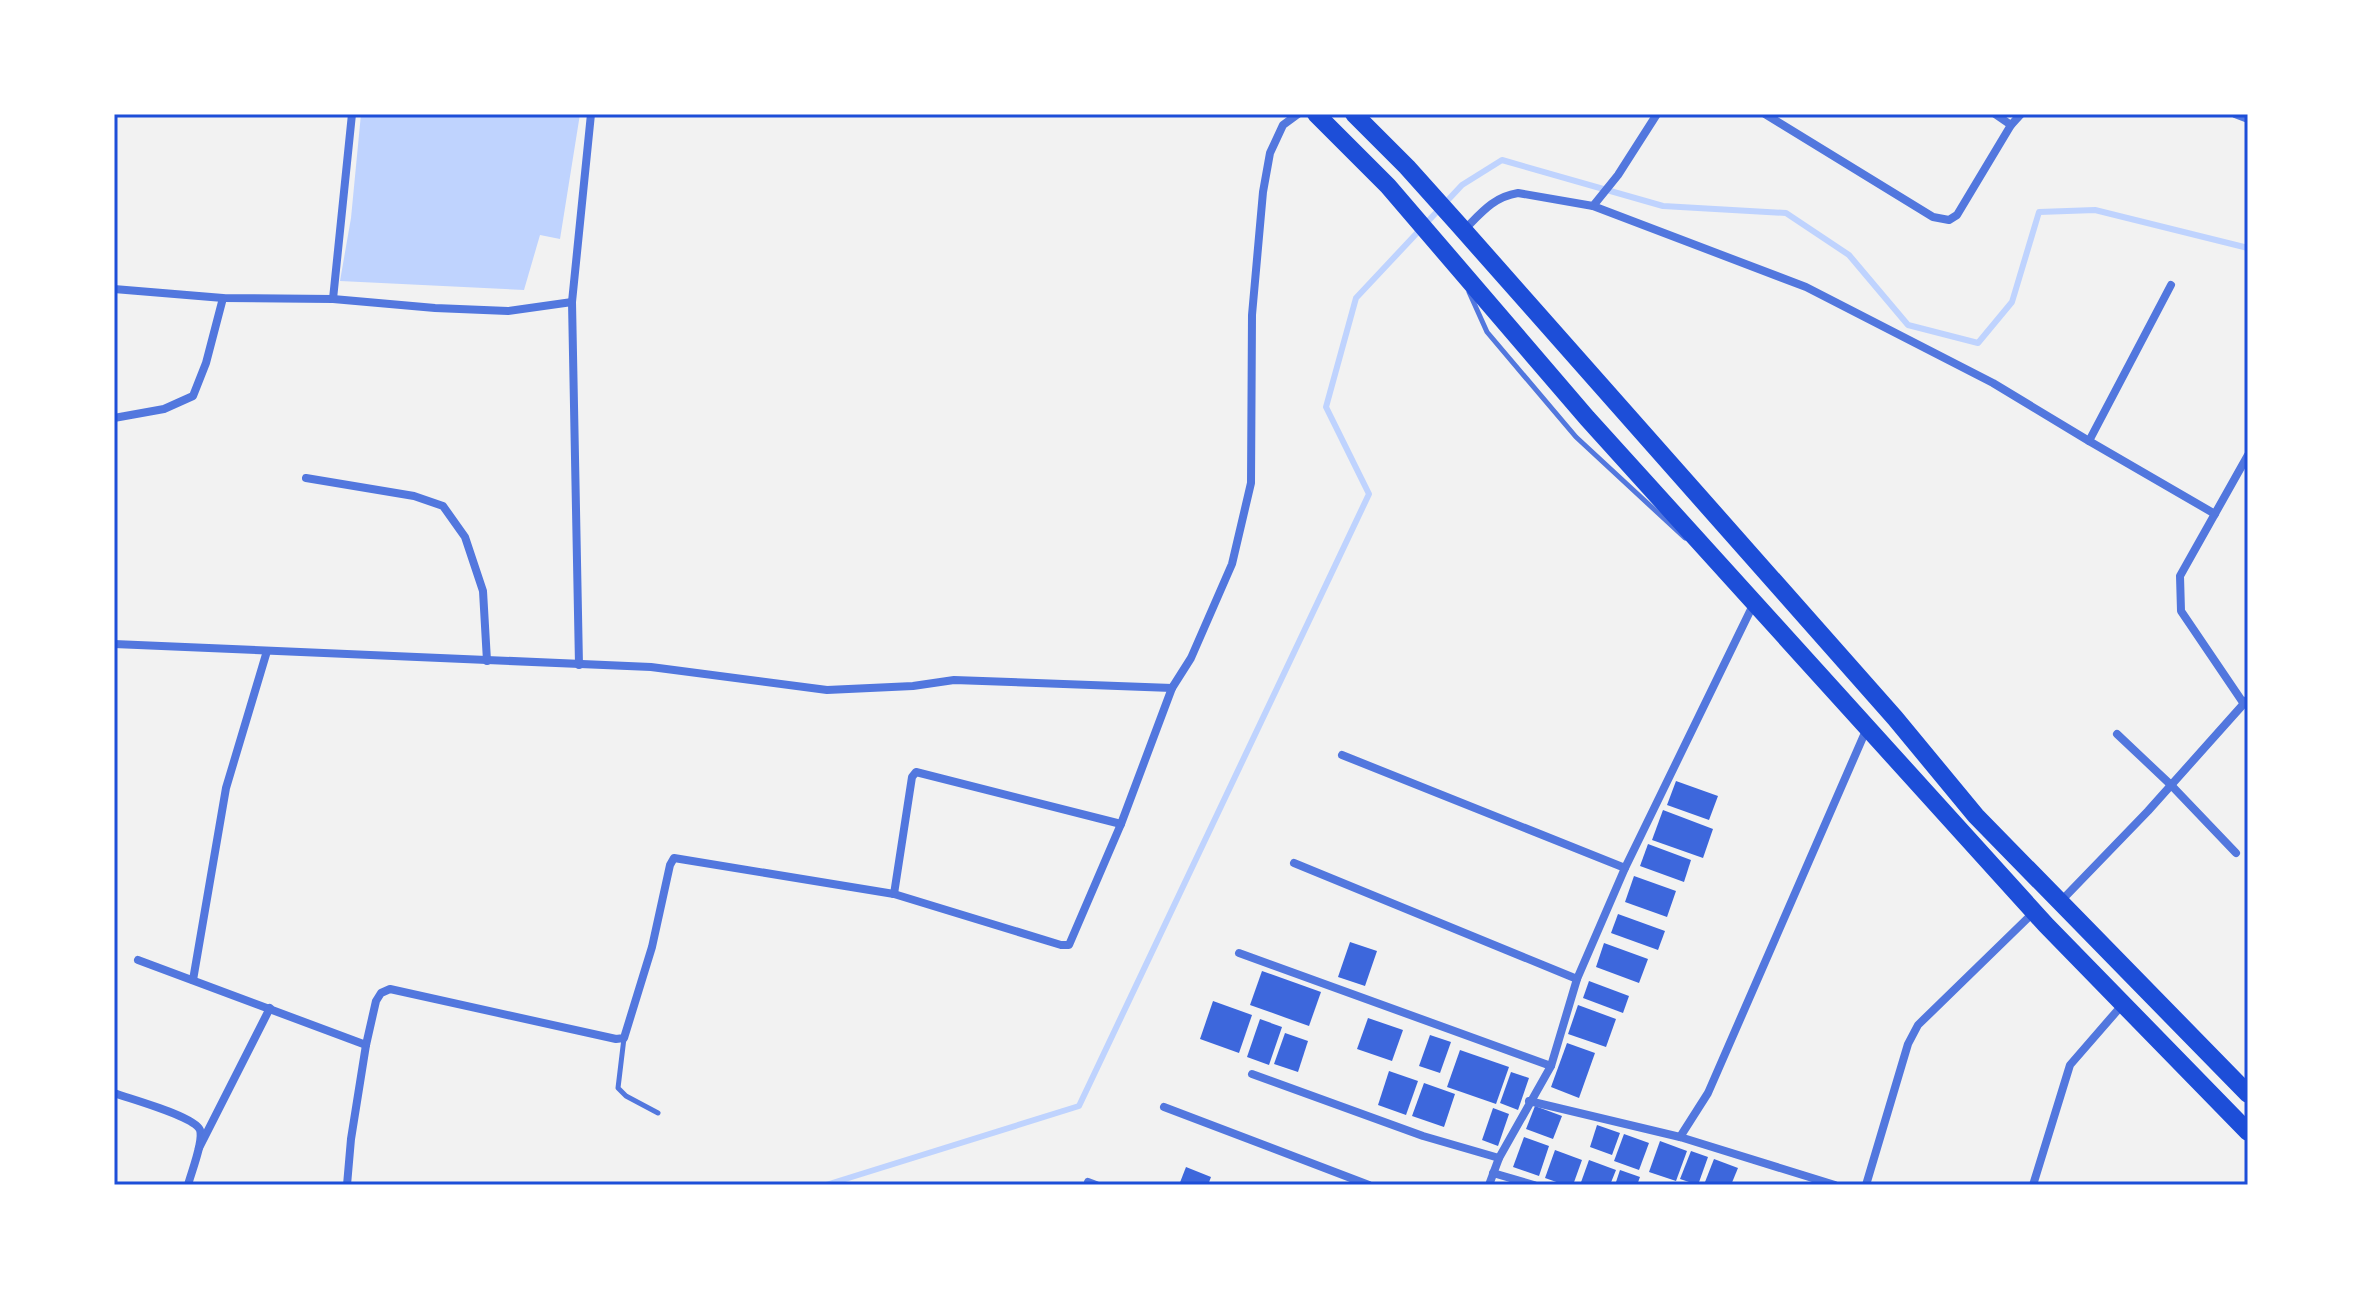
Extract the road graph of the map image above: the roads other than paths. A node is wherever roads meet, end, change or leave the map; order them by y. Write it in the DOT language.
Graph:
graph roads {
  1 [pos="352,114"];
  2 [pos="591,114"];
  3 [pos="1298,114"];
  4 [pos="1316,114"];
  5 [pos="1354,114"];
  6 [pos="1657,114"];
  7 [pos="1765,114"];
  8 [pos="1995,114"];
  9 [pos="2021,114"];
  10 [pos="2235,114"];
  11 [pos="2248,119"];
  12 [pos="2011,125"];
  13 [pos="1593,206"];
  14 [pos="1461,228"];
  15 [pos="2171,285"];
  16 [pos="114,289"];
  17 [pos="223,298"];
  18 [pos="333,299"];
  19 [pos="572,302"];
  20 [pos="114,418"];
  21 [pos="2089,441"];
  22 [pos="2248,455"];
  23 [pos="306,478"];
  24 [pos="2215,514"];
  25 [pos="1755,602"];
  26 [pos="114,644"];
  27 [pos="267,651"];
  28 [pos="487,661"];
  29 [pos="579,665"];
  30 [pos="1172,688"];
  31 [pos="2246,701"];
  32 [pos="1867,728"];
  33 [pos="2117,734"];
  34 [pos="1342,755"];
  35 [pos="2171,785"];
  36 [pos="1121,824"];
  37 [pos="2236,853"];
  38 [pos="1294,863"];
  39 [pos="1625,868"];
  40 [pos="894,894"];
  41 [pos="2061,902"];
  42 [pos="2034,912"];
  43 [pos="1239,953"];
  44 [pos="138,960"];
  45 [pos="1577,979"];
  46 [pos="193,980"];
  47 [pos="2123,1004"];
  48 [pos="270,1008"];
  49 [pos="624,1038"];
  50 [pos="366,1045"];
  51 [pos="1551,1066"];
  52 [pos="1252,1074"];
  53 [pos="114,1093"];
  54 [pos="2248,1094"];
  55 [pos="1529,1101"];
  56 [pos="1164,1107"];
  57 [pos="658,1113"];
  58 [pos="2248,1132"];
  59 [pos="1680,1137"];
  60 [pos="199,1148"];
  61 [pos="1499,1158"];
  62 [pos="1493,1173"];
  63 [pos="188,1185"];
  64 [pos="347,1185"];
  65 [pos="1369,1185"];
  66 [pos="1489,1185"];
  67 [pos="1534,1185"];
  68 [pos="1835,1185"];
  69 [pos="1866,1185"];
  70 [pos="2033,1185"];
  1 -- 18 [label="street"];
  2 -- 19 [label="street"];
  3 -- 30 [label="street"];
  4 -- 25 [label="highway"];
  5 -- 14 [label="highway"];
  6 -- 13 [label="street"];
  7 -- 12 [label="street"];
  8 -- 12 [label="street"];
  9 -- 12 [label="street"];
  10 -- 11 [label="street"];
  13 -- 14 [label="street"];
  13 -- 21 [label="street"];
  14 -- 41 [label="highway"];
  15 -- 21 [label="street"];
  16 -- 17 [label="street"];
  17 -- 18 [label="street"];
  17 -- 20 [label="street"];
  18 -- 19 [label="street"];
  19 -- 29 [label="street"];
  21 -- 24 [label="street"];
  22 -- 24 [label="street"];
  23 -- 28 [label="street"];
  24 -- 31 [label="street"];
  25 -- 32 [label="highway"];
  25 -- 39 [label="street"];
  26 -- 27 [label="street"];
  27 -- 28 [label="street"];
  27 -- 46 [label="street"];
  28 -- 29 [label="street"];
  29 -- 30 [label="street"];
  30 -- 36 [label="street"];
  31 -- 35 [label="street"];
  32 -- 42 [label="highway"];
  32 -- 59 [label="street"];
  33 -- 35 [label="street"];
  34 -- 39 [label="street"];
  35 -- 37 [label="street"];
  35 -- 41 [label="street"];
  36 -- 40 [label="street"];
  36 -- 40 [label="street"];
  38 -- 45 [label="street"];
  39 -- 45 [label="street"];
  40 -- 49 [label="street"];
  41 -- 54 [label="highway"];
  42 -- 47 [label="highway"];
  42 -- 69 [label="street"];
  43 -- 51 [label="street"];
  44 -- 46 [label="street"];
  45 -- 51 [label="street"];
  46 -- 48 [label="street"];
  47 -- 58 [label="highway"];
  47 -- 70 [label="street"];
  48 -- 50 [label="street"];
  48 -- 60 [label="street"];
  49 -- 50 [label="street"];
  49 -- 57 [label="lane"];
  50 -- 64 [label="street"];
  51 -- 55 [label="street"];
  52 -- 61 [label="street"];
  53 -- 60 [label="street"];
  55 -- 59 [label="street"];
  55 -- 61 [label="street"];
  56 -- 65 [label="street"];
  59 -- 68 [label="street"];
  60 -- 63 [label="street"];
  61 -- 62 [label="street"];
  62 -- 66 [label="street"];
  62 -- 67 [label="street"];
}
